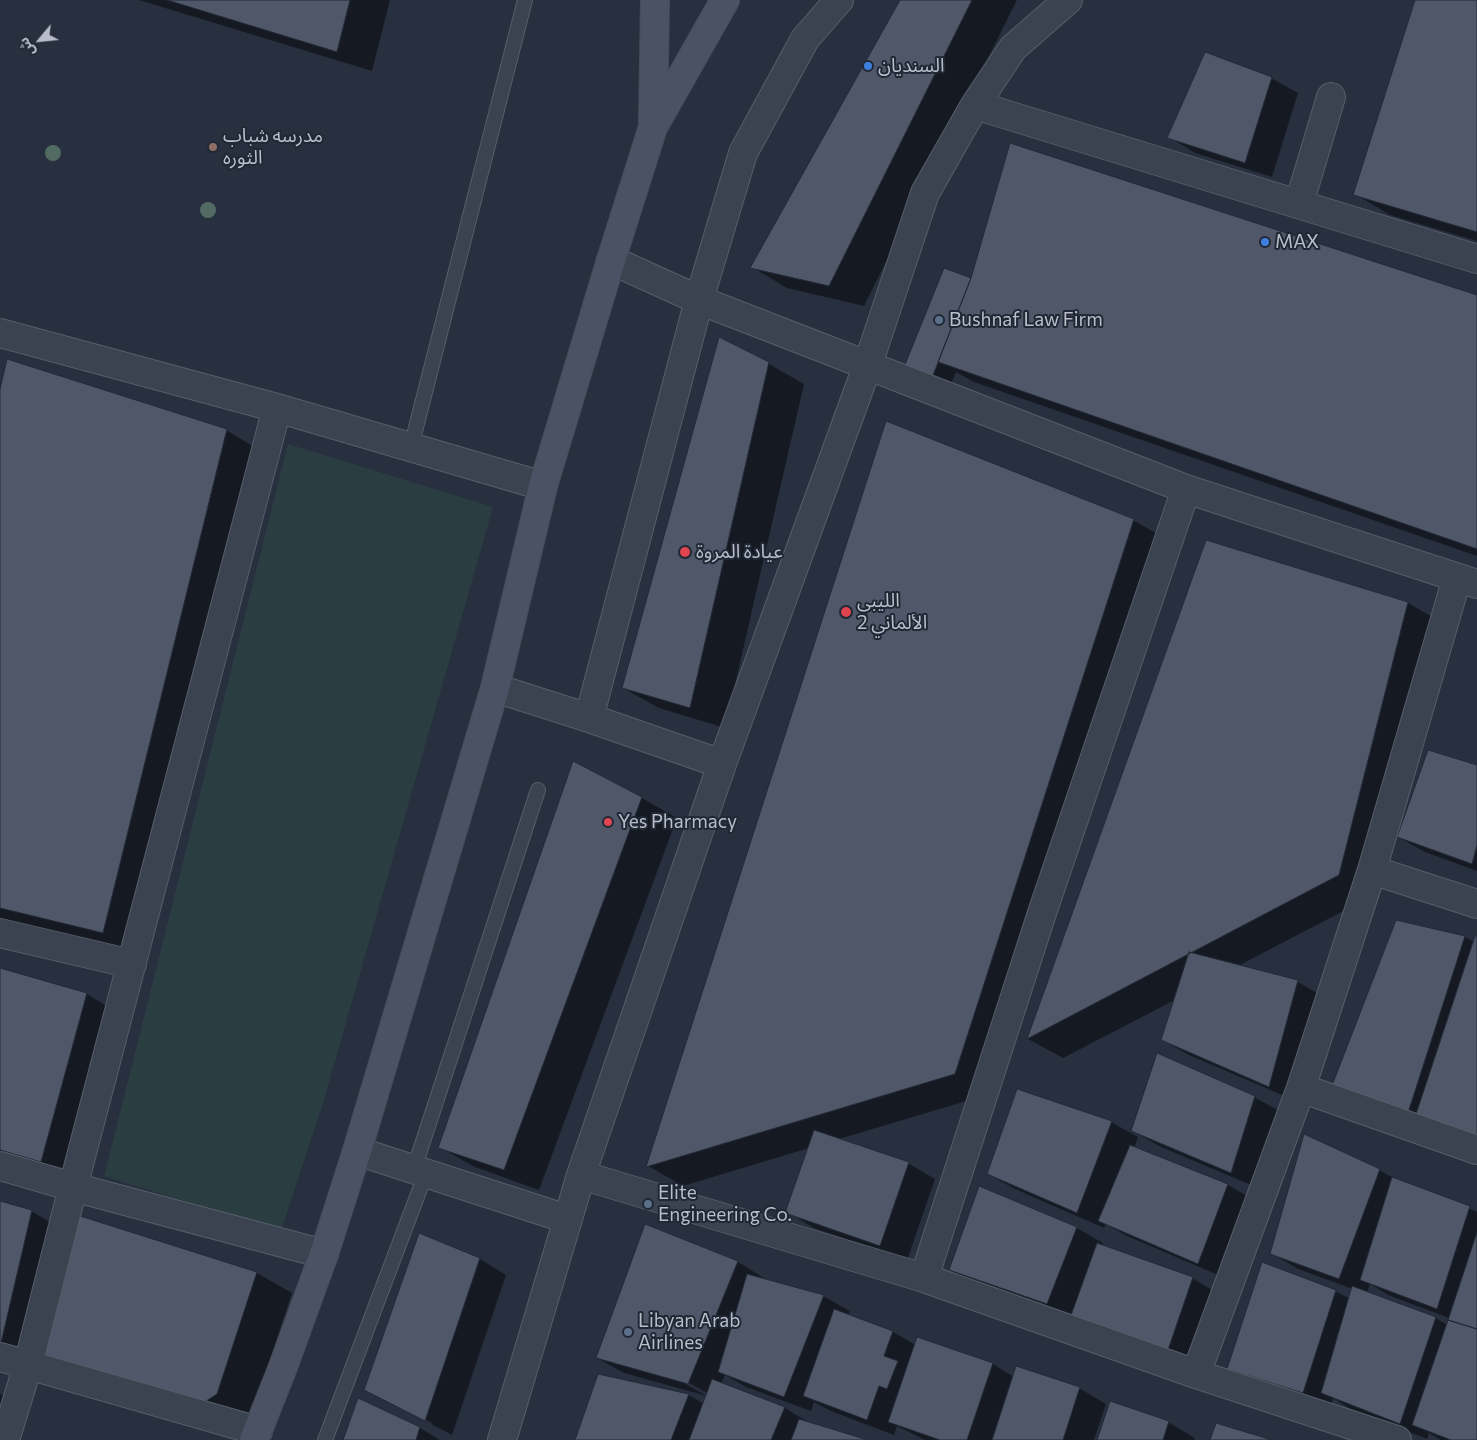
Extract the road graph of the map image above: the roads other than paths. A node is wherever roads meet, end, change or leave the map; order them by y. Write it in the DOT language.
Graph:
graph roads {
  1 [pos="525,0"];
  2 [pos="655,0"];
  3 [pos="725,0"];
  4 [pos="839,0"];
  5 [pos="1068,0"];
  6 [pos="1332,97"];
  7 [pos="975,105"];
  8 [pos="653,127"];
  9 [pos="1299,204"];
  10 [pos="1477,259"];
  11 [pos="611,260"];
  12 [pos="699,300"];
  13 [pos="0,333"];
  14 [pos="867,367"];
  15 [pos="277,408"];
  16 [pos="411,447"];
  17 [pos="543,486"];
  18 [pos="1186,489"];
  19 [pos="1467,581"];
  20 [pos="495,688"];
  21 [pos="590,718"];
  22 [pos="722,764"];
  23 [pos="538,790"];
  24 [pos="1372,870"];
  25 [pos="1477,904"];
  26 [pos="0,933"];
  27 [pos="132,964"];
  28 [pos="1301,1088"];
  29 [pos="357,1150"];
  30 [pos="1477,1150"];
  31 [pos="0,1166"];
  32 [pos="420,1171"];
  33 [pos="581,1175"];
  34 [pos="73,1187"];
  35 [pos="567,1219"];
  36 [pos="324,1254"];
  37 [pos="924,1278"];
  38 [pos="0,1357"];
  39 [pos="28,1365"];
  40 [pos="1196,1374"];
  41 [pos="256,1436"];
  42 [pos="5,1440"];
  43 [pos="325,1440"];
  44 [pos="502,1440"];
  45 [pos="1397,1440"];
  1 -- 16 [label="lane"];
  2 -- 8 [label="street"];
  3 -- 8 [label="street"];
  4 -- 12 [label="street"];
  5 -- 7 [label="street"];
  6 -- 9 [label="street"];
  7 -- 9 [label="street"];
  7 -- 14 [label="street"];
  8 -- 11 [label="street"];
  9 -- 10 [label="street"];
  11 -- 12 [label="street"];
  11 -- 17 [label="street"];
  12 -- 14 [label="street"];
  12 -- 21 [label="street"];
  13 -- 15 [label="street"];
  14 -- 18 [label="street"];
  14 -- 22 [label="street"];
  15 -- 16 [label="street"];
  15 -- 27 [label="street"];
  16 -- 17 [label="street"];
  17 -- 20 [label="street"];
  18 -- 19 [label="street"];
  18 -- 37 [label="street"];
  19 -- 24 [label="street"];
  20 -- 21 [label="street"];
  20 -- 29 [label="street"];
  21 -- 22 [label="street"];
  22 -- 33 [label="street"];
  23 -- 32 [label="lane"];
  24 -- 25 [label="street"];
  24 -- 28 [label="street"];
  26 -- 27 [label="street"];
  27 -- 34 [label="street"];
  28 -- 30 [label="street"];
  28 -- 40 [label="street"];
  29 -- 32 [label="street"];
  29 -- 36 [label="street"];
  31 -- 34 [label="street"];
  32 -- 35 [label="street"];
  32 -- 43 [label="lane"];
  33 -- 35 [label="street"];
  33 -- 37 [label="street"];
  34 -- 36 [label="street"];
  34 -- 39 [label="street"];
  35 -- 44 [label="street"];
  36 -- 41 [label="street"];
  37 -- 40 [label="street"];
  38 -- 39 [label="street"];
  39 -- 41 [label="street"];
  39 -- 42 [label="street"];
  40 -- 45 [label="street"];
}
